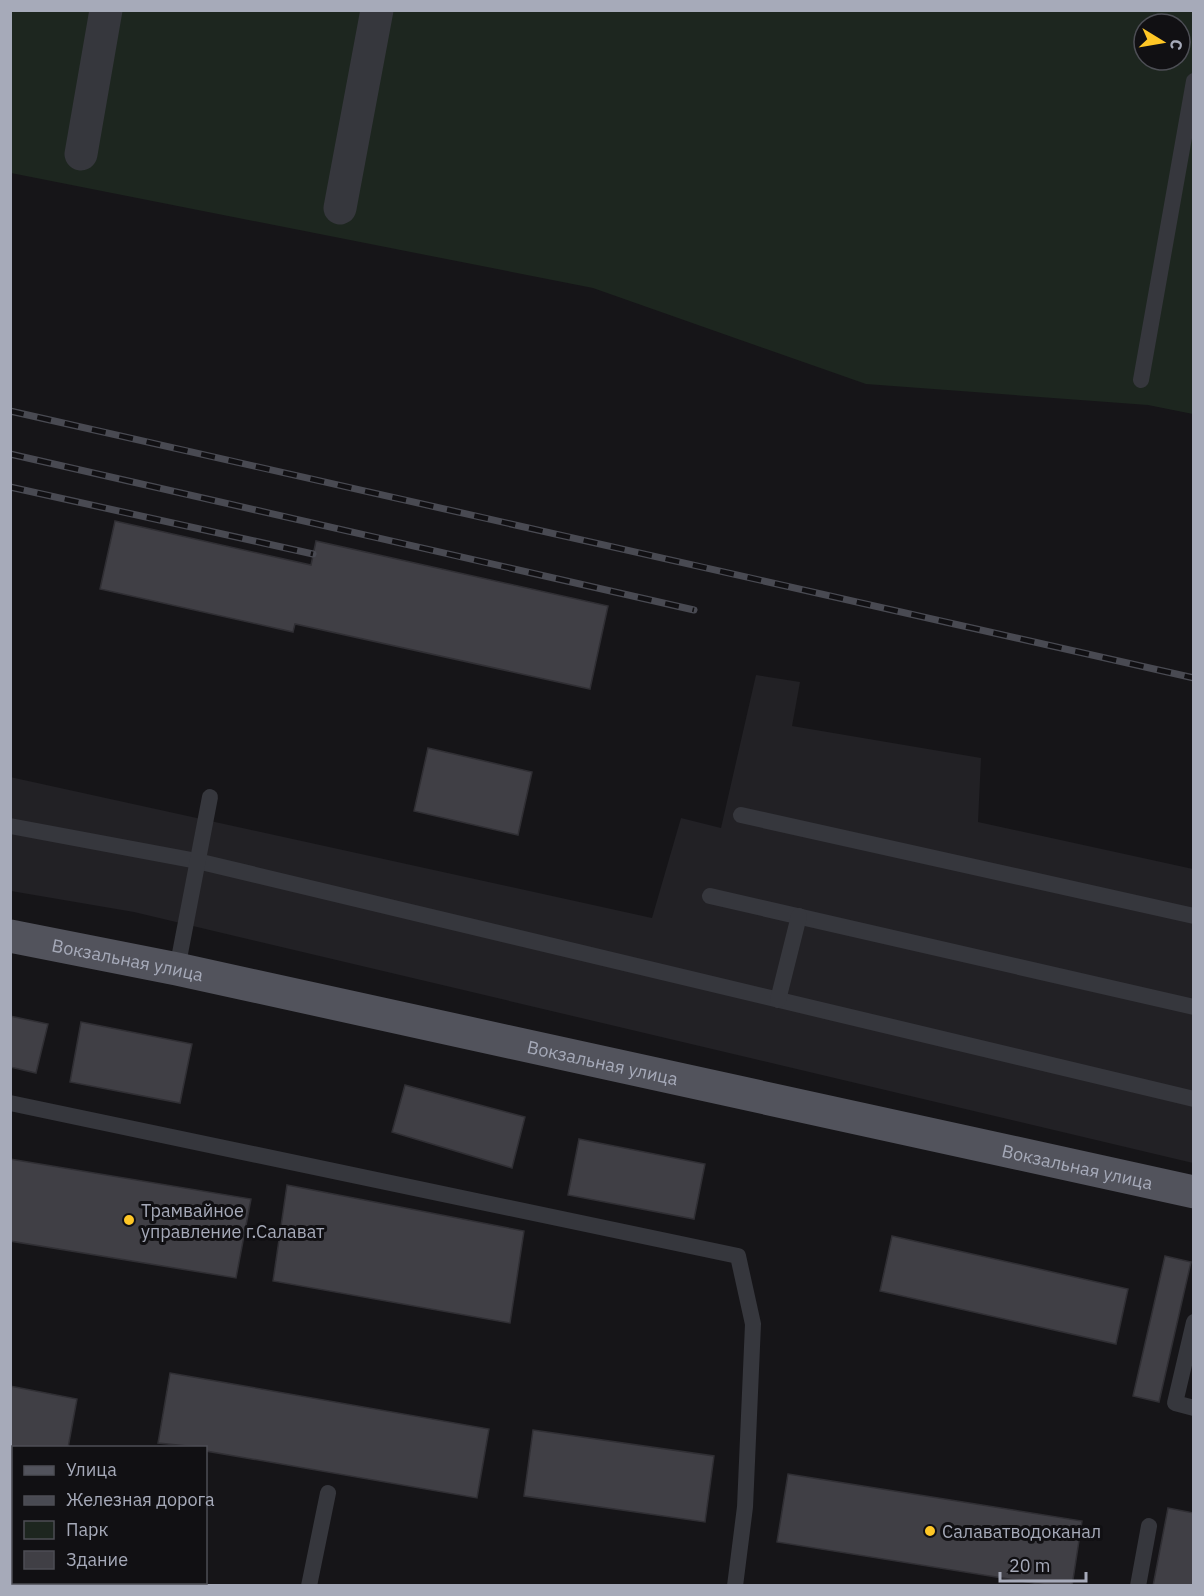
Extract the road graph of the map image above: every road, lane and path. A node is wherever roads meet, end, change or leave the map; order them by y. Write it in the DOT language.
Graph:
graph roads {
  1 [pos="106,10"];
  2 [pos="377,10"];
  3 [pos="1194,81"];
  4 [pos="81,154"];
  5 [pos="340,208"];
  6 [pos="1141,380"];
  7 [pos="210,796"];
  8 [pos="741,815"];
  9 [pos="10,826"];
  10 [pos="197,861"];
  11 [pos="710,896"];
  12 [pos="799,916"];
  13 [pos="1194,916"];
  14 [pos="10,936"];
  15 [pos="177,969"];
  16 [pos="778,1000"];
  17 [pos="1194,1007"];
  18 [pos="1194,1100"];
  19 [pos="10,1103"];
  20 [pos="1194,1192"];
  21 [pos="1194,1322"];
  22 [pos="1194,1408"];
  23 [pos="328,1493"];
  24 [pos="1149,1526"];
  25 [pos="309,1586"];
  26 [pos="735,1586"];
  27 [pos="1138,1586"];
  1 -- 4 [label="street"];
  2 -- 5 [label="street"];
  3 -- 6 [label="lane"];
  7 -- 10 [label="lane"];
  8 -- 13 [label="lane"];
  9 -- 10 [label="lane"];
  10 -- 15 [label="lane"];
  10 -- 16 [label="lane"];
  11 -- 12 [label="lane"];
  12 -- 16 [label="lane"];
  12 -- 17 [label="lane"];
  14 -- 15 [label="main road, Вокзальная улица"];
  15 -- 20 [label="main road, Вокзальная улица"];
  16 -- 18 [label="lane"];
  19 -- 26 [label="lane"];
  21 -- 22 [label="lane"];
  23 -- 25 [label="lane"];
  24 -- 27 [label="lane"];
}
